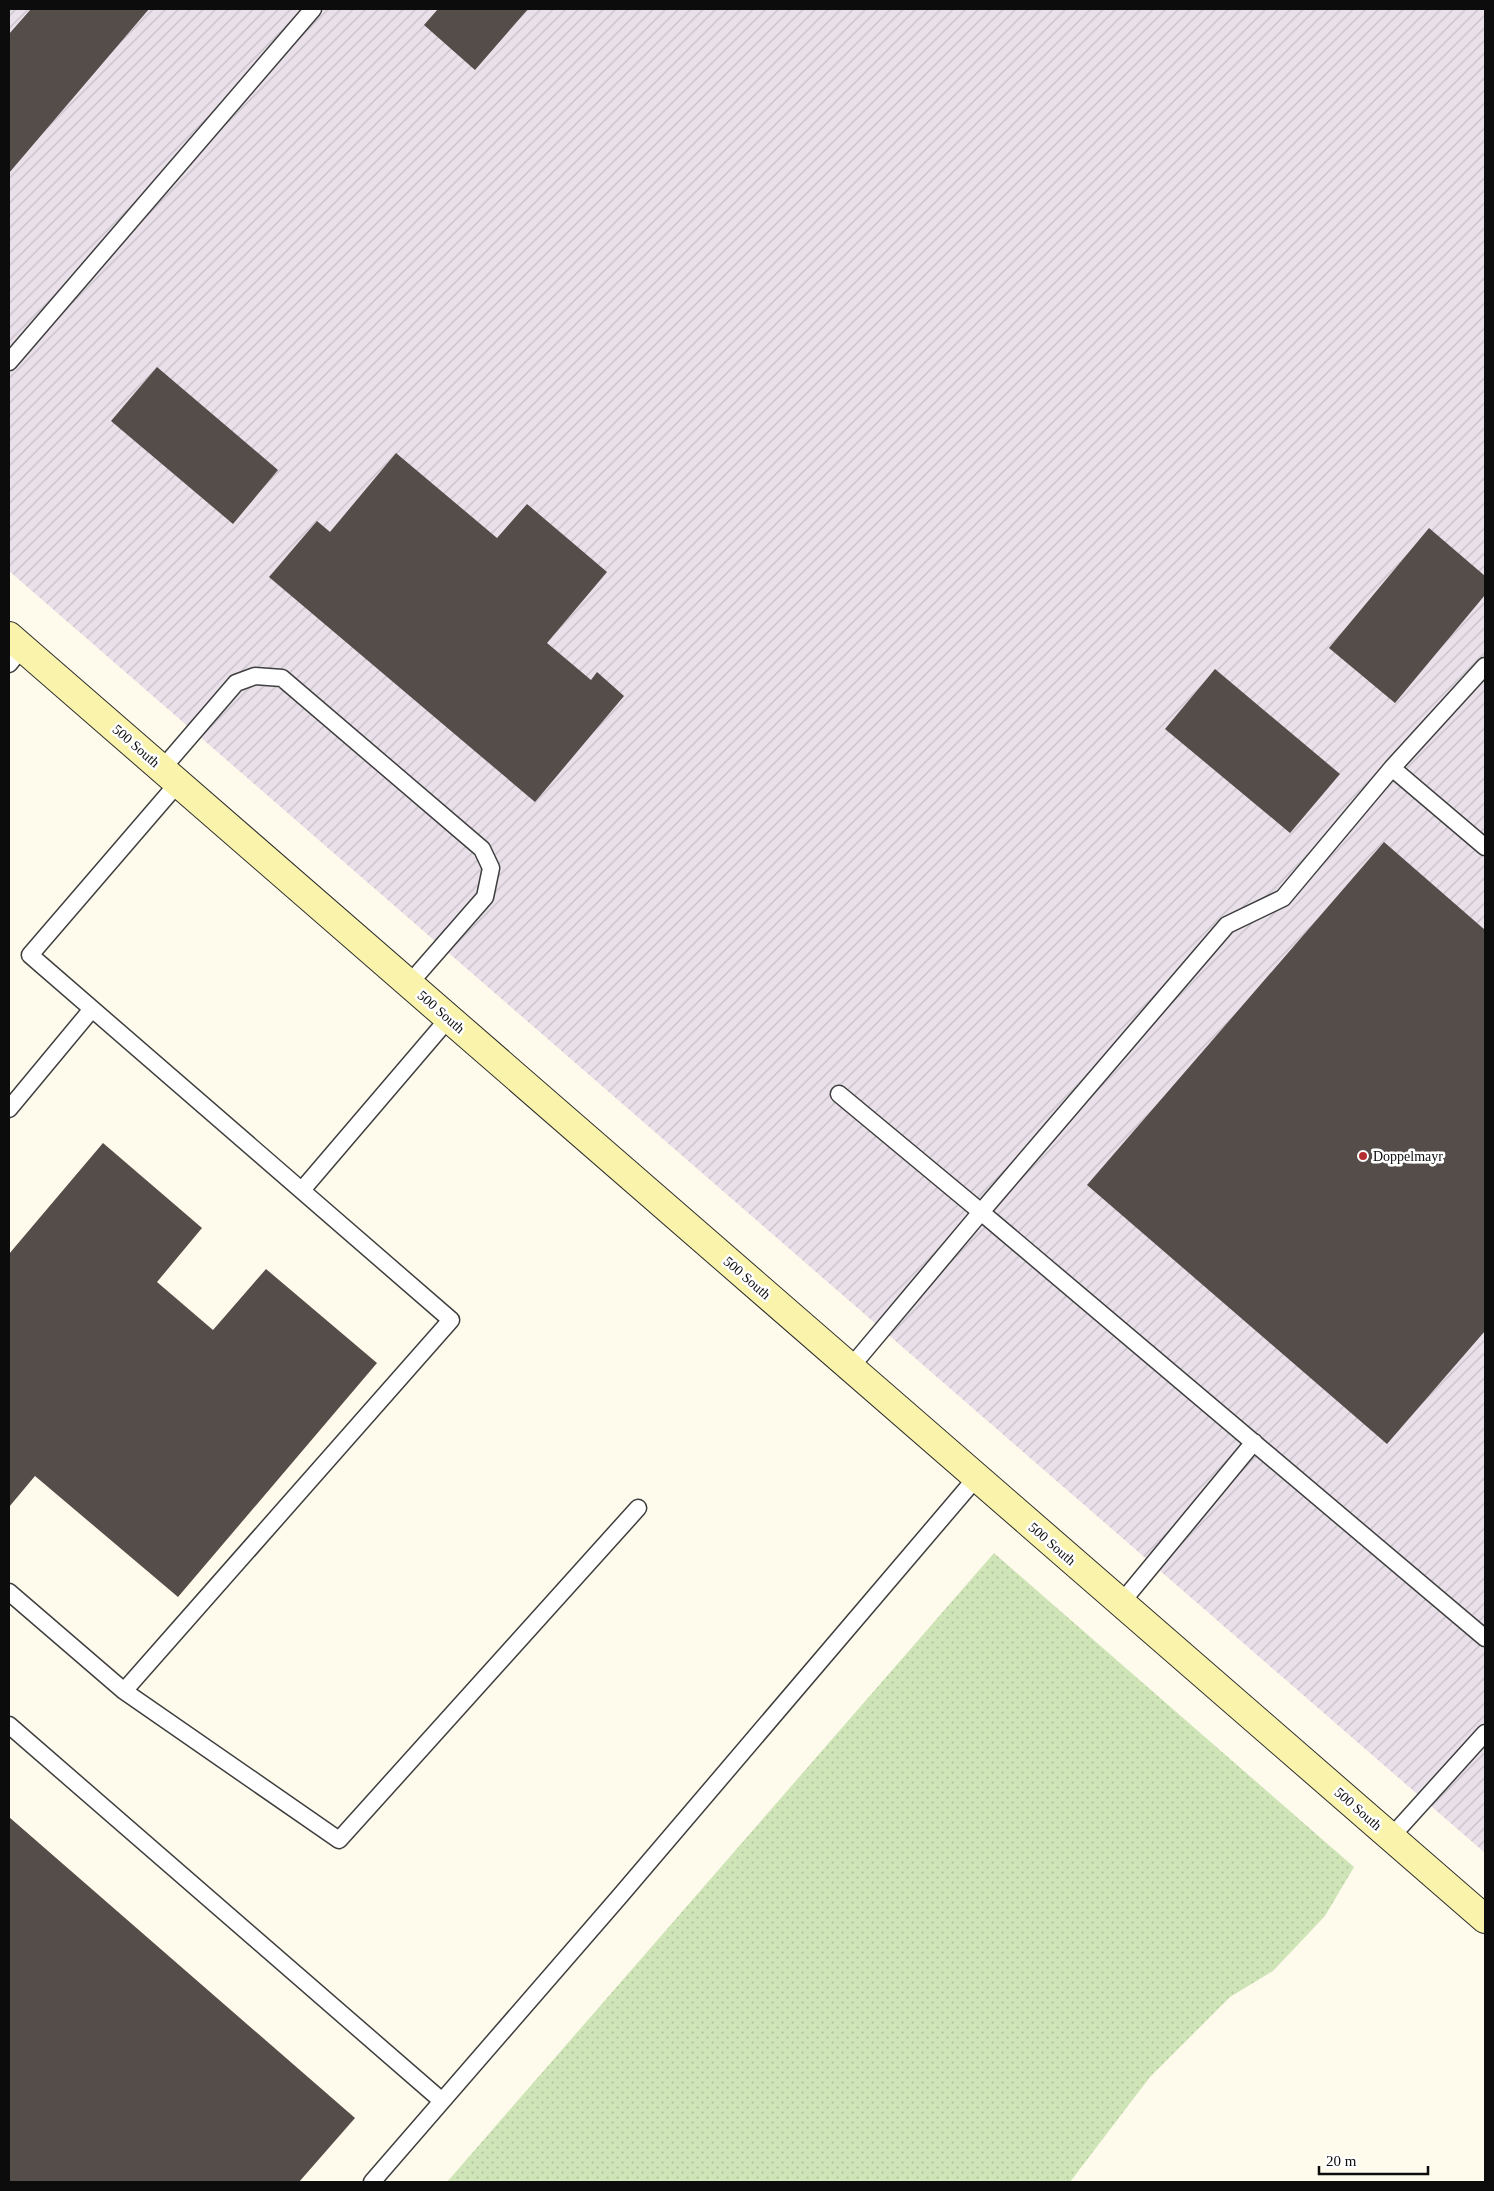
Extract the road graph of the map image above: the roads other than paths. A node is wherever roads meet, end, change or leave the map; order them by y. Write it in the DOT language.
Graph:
graph roads {
  1 [pos="313,9"];
  2 [pos="9,362"];
  3 [pos="13,649"];
  4 [pos="1485,666"];
  5 [pos="1392,768"];
  6 [pos="170,776"];
  7 [pos="1485,848"];
  8 [pos="409,984"];
  9 [pos="92,1009"];
  10 [pos="448,1019"];
  11 [pos="839,1094"];
  12 [pos="9,1109"];
  13 [pos="302,1190"];
  14 [pos="982,1212"];
  15 [pos="850,1368"];
  16 [pos="1254,1442"];
  17 [pos="976,1478"];
  18 [pos="638,1508"];
  19 [pos="9,1592"];
  20 [pos="1121,1603"];
  21 [pos="1485,1638"];
  22 [pos="124,1691"];
  23 [pos="9,1724"];
  24 [pos="1485,1735"];
  25 [pos="1391,1837"];
  26 [pos="1485,1919"];
  27 [pos="442,2101"];
  28 [pos="372,2182"];
  1 -- 2 [label="lane"];
  3 -- 6 [label="street, 500 South"];
  4 -- 5 [label="lane"];
  5 -- 7 [label="lane"];
  5 -- 14 [label="lane"];
  6 -- 8 [label="street, 500 South"];
  6 -- 8 [label="lane"];
  6 -- 9 [label="lane"];
  8 -- 10 [label="street, 500 South"];
  9 -- 12 [label="lane"];
  9 -- 13 [label="lane"];
  10 -- 13 [label="lane"];
  10 -- 15 [label="street, 500 South"];
  11 -- 14 [label="lane"];
  13 -- 22 [label="lane"];
  14 -- 15 [label="lane"];
  14 -- 16 [label="lane"];
  15 -- 17 [label="street, 500 South"];
  16 -- 20 [label="lane"];
  16 -- 21 [label="lane"];
  17 -- 20 [label="street, 500 South"];
  17 -- 27 [label="lane"];
  18 -- 22 [label="lane"];
  19 -- 22 [label="lane"];
  20 -- 25 [label="street, 500 South"];
  23 -- 27 [label="lane"];
  24 -- 25 [label="lane"];
  25 -- 26 [label="street, 500 South"];
  27 -- 28 [label="lane"];
}
